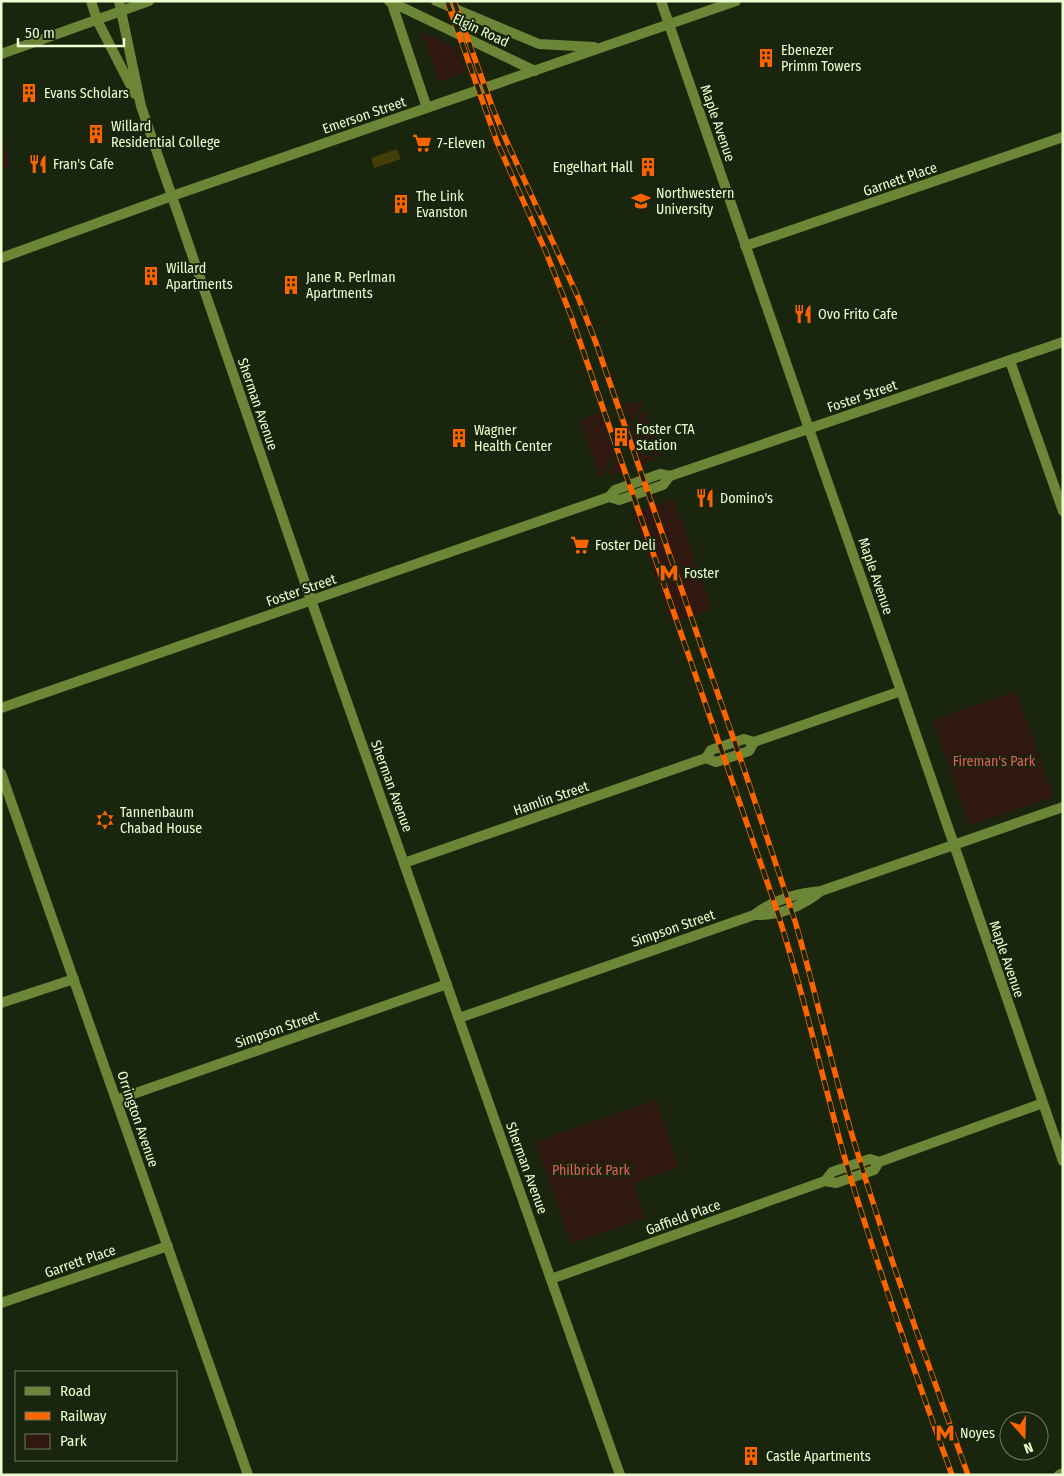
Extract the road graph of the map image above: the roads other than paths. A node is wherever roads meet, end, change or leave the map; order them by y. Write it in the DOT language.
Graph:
graph roads {
  1 [pos="91,1"];
  2 [pos="149,1"];
  3 [pos="436,1"];
  4 [pos="661,1"];
  5 [pos="736,1"];
  6 [pos="390,2"];
  7 [pos="120,6"];
  8 [pos="97,20"];
  9 [pos="669,24"];
  10 [pos="600,48"];
  11 [pos="1,54"];
  12 [pos="535,71"];
  13 [pos="141,106"];
  14 [pos="426,108"];
  15 [pos="1063,137"];
  16 [pos="172,196"];
  17 [pos="745,246"];
  18 [pos="1,258"];
  19 [pos="1063,342"];
  20 [pos="1010,361"];
  21 [pos="809,429"];
  22 [pos="1063,511"];
  23 [pos="311,600"];
  24 [pos="901,691"];
  25 [pos="1,708"];
  26 [pos="1,773"];
  27 [pos="1063,807"];
  28 [pos="954,847"];
  29 [pos="404,863"];
  30 [pos="74,979"];
  31 [pos="447,984"];
  32 [pos="1,1004"];
  33 [pos="459,1018"];
  34 [pos="116,1100"];
  35 [pos="1043,1103"];
  36 [pos="1063,1161"];
  37 [pos="168,1246"];
  38 [pos="551,1279"];
  39 [pos="1,1303"];
  40 [pos="1063,1474"];
  41 [pos="248,1475"];
  42 [pos="620,1475"];
  43 [pos="1059,1475"];
  1 -- 8 [label="street, Sherman Avenue"];
  2 -- 7 [label="street"];
  3 -- 10 [label="street, Elgin Road"];
  4 -- 9 [label="street, Maple Avenue"];
  5 -- 9 [label="street, Emerson Street"];
  6 -- 12 [label="street, Elgin Road"];
  6 -- 14 [label="street"];
  7 -- 8 [label="street"];
  7 -- 13 [label="street, Sherman Avenue"];
  8 -- 11 [label="street"];
  8 -- 13 [label="street, Sherman Avenue"];
  9 -- 10 [label="street, Emerson Street"];
  9 -- 17 [label="street, Maple Avenue"];
  10 -- 12 [label="street, Emerson Street"];
  12 -- 14 [label="street, Emerson Street"];
  13 -- 16 [label="street, Sherman Avenue"];
  14 -- 16 [label="street, Emerson Street"];
  15 -- 17 [label="street, Garnett Place"];
  16 -- 18 [label="street, Emerson Street"];
  16 -- 23 [label="street, Sherman Avenue"];
  17 -- 21 [label="street, Maple Avenue"];
  19 -- 20 [label="street, Foster Street"];
  20 -- 21 [label="street, Foster Street"];
  20 -- 22 [label="street"];
  21 -- 23 [label="street, Foster Street"];
  21 -- 24 [label="street, Maple Avenue"];
  23 -- 25 [label="street, Foster Street"];
  23 -- 29 [label="street, Sherman Avenue"];
  24 -- 28 [label="street, Maple Avenue"];
  24 -- 29 [label="street, Hamlin Street"];
  26 -- 30 [label="street, Orrington Avenue"];
  27 -- 28 [label="street, Simpson Street"];
  28 -- 33 [label="street, Simpson Street"];
  28 -- 35 [label="street, Maple Avenue"];
  29 -- 31 [label="street, Sherman Avenue"];
  30 -- 32 [label="street"];
  30 -- 34 [label="street, Orrington Avenue"];
  31 -- 33 [label="street, Sherman Avenue"];
  31 -- 34 [label="street, Simpson Street"];
  33 -- 38 [label="street, Sherman Avenue"];
  34 -- 37 [label="street, Orrington Avenue"];
  35 -- 36 [label="street, Maple Avenue"];
  35 -- 38 [label="street, Gaffield Place"];
  37 -- 39 [label="street, Garrett Place"];
  37 -- 41 [label="street, Orrington Avenue"];
  38 -- 42 [label="street, Sherman Avenue"];
  40 -- 43 [label="street"];
}
